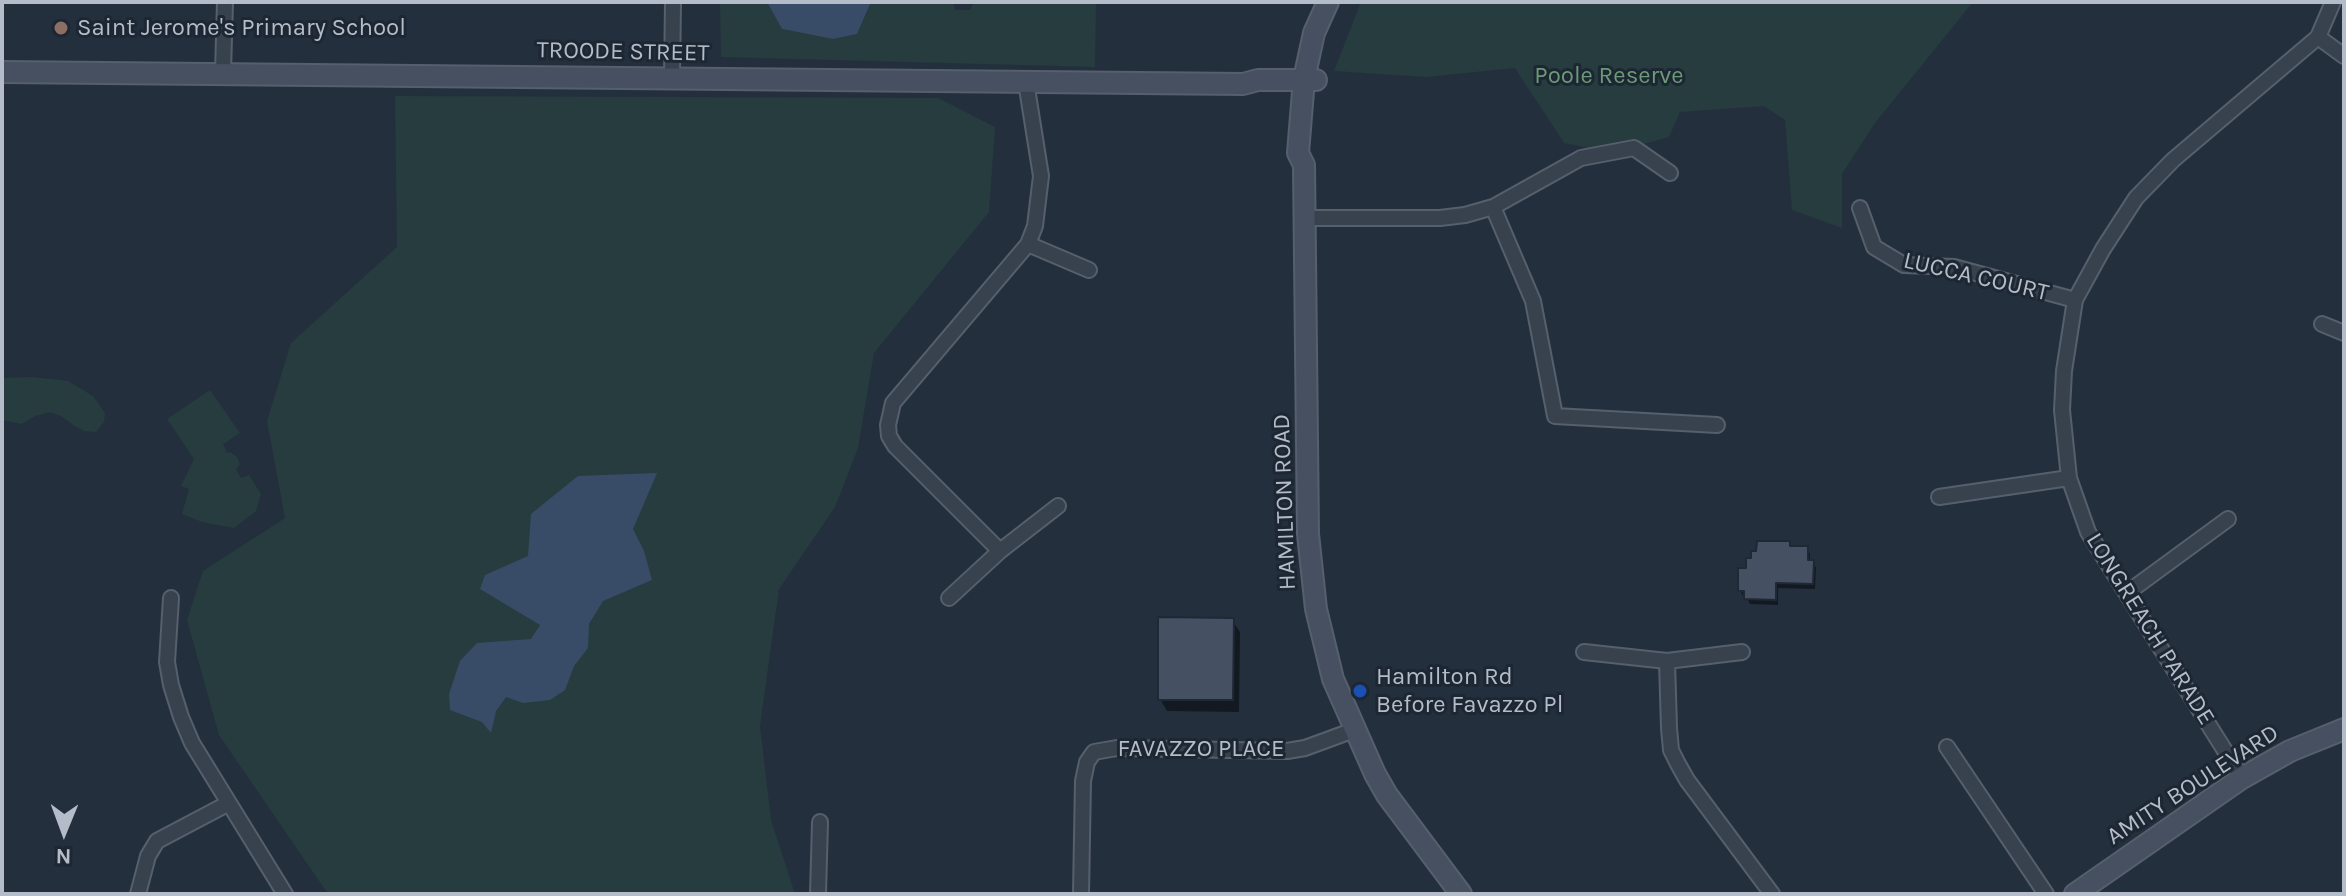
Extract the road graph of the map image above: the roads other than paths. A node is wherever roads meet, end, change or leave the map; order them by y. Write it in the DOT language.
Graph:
graph roads {
  1 [pos="225,2"];
  2 [pos="673,2"];
  3 [pos="2333,2"];
  4 [pos="1325,9"];
  5 [pos="2318,37"];
  6 [pos="2344,56"];
  7 [pos="2,72"];
  8 [pos="223,72"];
  9 [pos="672,79"];
  10 [pos="1026,82"];
  11 [pos="1310,86"];
  12 [pos="1670,173"];
  13 [pos="1493,207"];
  14 [pos="1860,208"];
  15 [pos="1305,218"];
  16 [pos="1028,244"];
  17 [pos="1089,270"];
  18 [pos="2075,300"];
  19 [pos="2322,324"];
  20 [pos="2344,333"];
  21 [pos="1717,425"];
  22 [pos="2069,478"];
  23 [pos="1939,497"];
  24 [pos="1058,506"];
  25 [pos="2228,519"];
  26 [pos="1000,551"];
  27 [pos="2127,593"];
  28 [pos="171,598"];
  29 [pos="949,598"];
  30 [pos="1584,652"];
  31 [pos="1742,652"];
  32 [pos="1667,661"];
  33 [pos="2344,729"];
  34 [pos="1354,730"];
  35 [pos="1947,747"];
  36 [pos="2242,778"];
  37 [pos="229,803"];
  38 [pos="820,822"];
  39 [pos="138,894"];
  40 [pos="285,894"];
  41 [pos="818,894"];
  42 [pos="1081,894"];
  43 [pos="1461,894"];
  44 [pos="1772,894"];
  45 [pos="2046,894"];
  46 [pos="2075,894"];
  1 -- 8 [label="street"];
  2 -- 9 [label="street"];
  3 -- 5 [label="street, LONGREACH PARADE"];
  4 -- 11 [label="street, HAMILTON ROAD"];
  5 -- 6 [label="street"];
  5 -- 18 [label="street, LONGREACH PARADE"];
  7 -- 8 [label="street, TROODE STREET"];
  8 -- 9 [label="street, TROODE STREET"];
  9 -- 10 [label="street, TROODE STREET"];
  10 -- 11 [label="street, TROODE STREET"];
  10 -- 16 [label="street"];
  11 -- 15 [label="street, HAMILTON ROAD"];
  12 -- 13 [label="street"];
  13 -- 15 [label="street"];
  13 -- 21 [label="street"];
  14 -- 18 [label="street, LUCCA COURT"];
  15 -- 34 [label="street, HAMILTON ROAD"];
  16 -- 17 [label="street"];
  16 -- 26 [label="street"];
  18 -- 22 [label="street, LONGREACH PARADE"];
  19 -- 20 [label="street"];
  22 -- 23 [label="street"];
  22 -- 27 [label="street, LONGREACH PARADE"];
  24 -- 26 [label="street"];
  25 -- 27 [label="street"];
  26 -- 29 [label="street"];
  27 -- 36 [label="street, LONGREACH PARADE"];
  28 -- 37 [label="street"];
  30 -- 32 [label="street"];
  31 -- 32 [label="street"];
  32 -- 44 [label="street"];
  33 -- 36 [label="street, AMITY BOULEVARD"];
  34 -- 42 [label="street, FAVAZZO PLACE"];
  34 -- 43 [label="street, HAMILTON ROAD"];
  35 -- 45 [label="street"];
  36 -- 46 [label="street, AMITY BOULEVARD"];
  37 -- 39 [label="street"];
  37 -- 40 [label="street"];
  38 -- 41 [label="street"];
}
